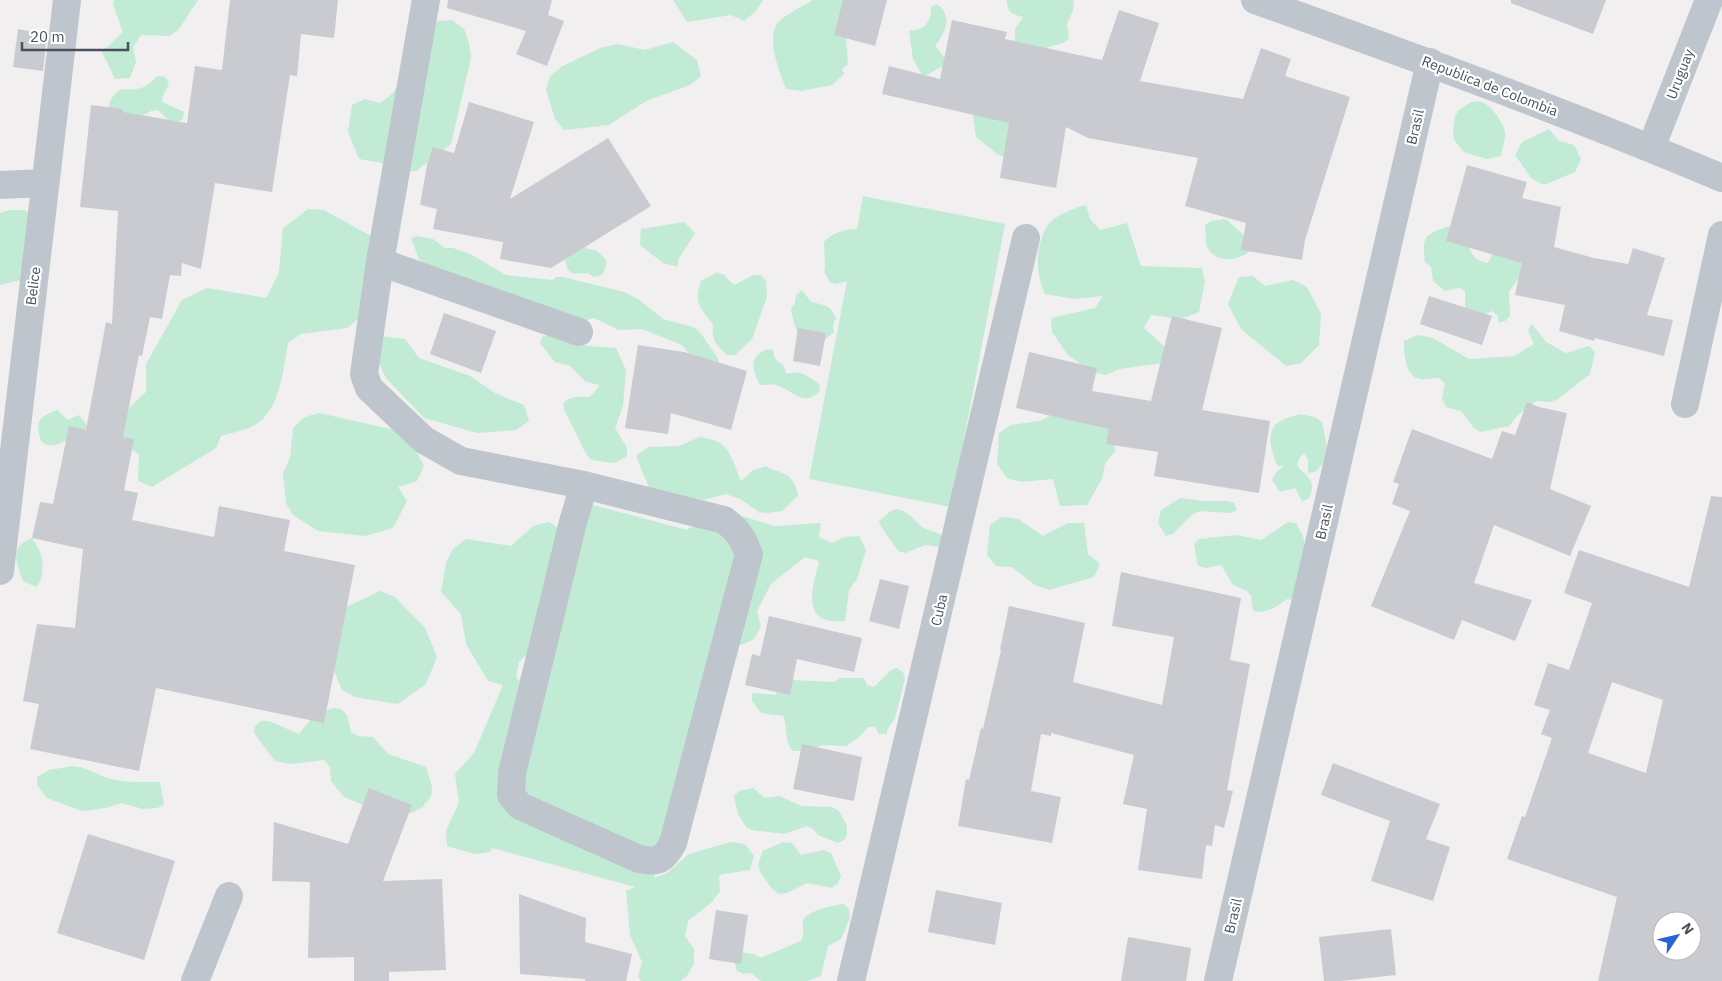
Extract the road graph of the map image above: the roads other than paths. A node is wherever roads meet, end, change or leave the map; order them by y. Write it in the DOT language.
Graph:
graph roads {
  1 [pos="67,0"];
  2 [pos="426,0"];
  3 [pos="1255,0"];
  4 [pos="1709,0"];
  5 [pos="1430,62"];
  6 [pos="1650,148"];
  7 [pos="1722,178"];
  8 [pos="45,183"];
  9 [pos="0,185"];
  10 [pos="1722,235"];
  11 [pos="1026,238"];
  12 [pos="380,262"];
  13 [pos="579,332"];
  14 [pos="1685,404"];
  15 [pos="584,485"];
  16 [pos="0,571"];
  17 [pos="229,896"];
  18 [pos="195,981"];
  19 [pos="851,981"];
  20 [pos="1218,981"];
  1 -- 8 [label="street, Belice"];
  2 -- 12 [label="street"];
  3 -- 5 [label="street, Republica de Colombia"];
  4 -- 6 [label="street, Uruguay"];
  5 -- 6 [label="street, Republica de Colombia"];
  5 -- 20 [label="street, Brasil"];
  6 -- 7 [label="street, Republica de Colombia"];
  8 -- 9 [label="street"];
  8 -- 16 [label="street, Belice"];
  10 -- 14 [label="street"];
  11 -- 19 [label="street, Cuba"];
  12 -- 13 [label="street"];
  12 -- 15 [label="street"];
  15 -- 15 [label="street"];
  17 -- 18 [label="street"];
}
